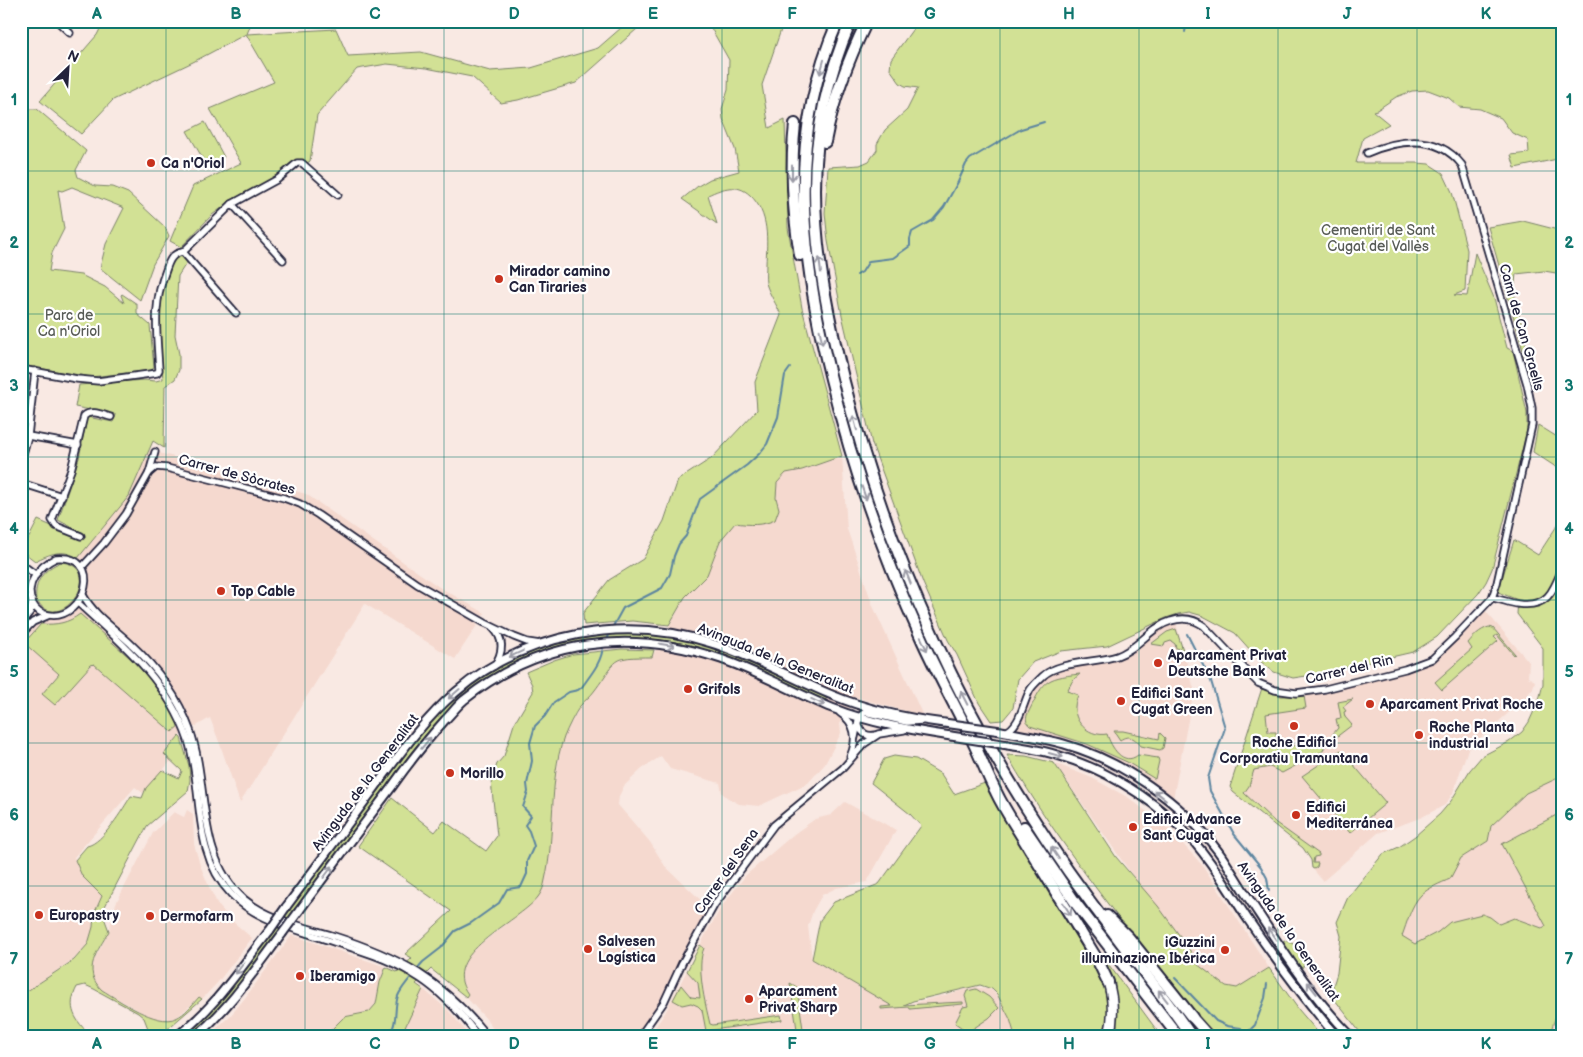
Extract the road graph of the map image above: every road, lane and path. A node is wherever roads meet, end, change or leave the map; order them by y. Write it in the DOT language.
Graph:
graph roads {
  1 [pos="28,21"];
  2 [pos="57,21"];
  3 [pos="838,21"];
  4 [pos="851,21"];
  5 [pos="867,21"];
  6 [pos="21,28"];
  7 [pos="70,33"];
  8 [pos="795,124"];
  9 [pos="1367,153"];
  10 [pos="338,195"];
  11 [pos="232,204"];
  12 [pos="816,207"];
  13 [pos="183,252"];
  14 [pos="283,260"];
  15 [pos="812,289"];
  16 [pos="236,313"];
  17 [pos="21,369"];
  18 [pos="159,370"];
  19 [pos="35,371"];
  20 [pos="158,379"];
  21 [pos="111,417"];
  22 [pos="28,436"];
  23 [pos="78,445"];
  24 [pos="155,452"];
  25 [pos="21,461"];
  26 [pos="149,473"];
  27 [pos="21,483"];
  28 [pos="62,496"];
  29 [pos="81,536"];
  30 [pos="21,564"];
  31 [pos="82,568"];
  32 [pos="1562,569"];
  33 [pos="36,575"];
  34 [pos="83,595"];
  35 [pos="1492,598"];
  36 [pos="32,601"];
  37 [pos="78,603"];
  38 [pos="50,615"];
  39 [pos="21,623"];
  40 [pos="491,626"];
  41 [pos="21,634"];
  42 [pos="540,644"];
  43 [pos="494,666"];
  44 [pos="833,708"];
  45 [pos="859,717"];
  46 [pos="923,720"];
  47 [pos="1016,724"];
  48 [pos="859,726"];
  49 [pos="1003,732"];
  50 [pos="879,734"];
  51 [pos="935,734"];
  52 [pos="1026,736"];
  53 [pos="855,738"];
  54 [pos="974,745"];
  55 [pos="843,768"];
  56 [pos="1084,892"];
  57 [pos="401,965"];
  58 [pos="422,977"];
  59 [pos="1108,982"];
  60 [pos="1192,1017"];
  61 [pos="177,1036"];
  62 [pos="196,1036"];
  63 [pos="478,1036"];
  64 [pos="487,1036"];
  65 [pos="640,1036"];
  66 [pos="1108,1036"];
  67 [pos="1178,1036"];
  68 [pos="1191,1036"];
  69 [pos="1209,1036"];
  70 [pos="1336,1036"];
  71 [pos="1351,1036"];
  1 -- 6 [label="street"];
  2 -- 7 [label="street"];
  3 -- 15 [label="highway, one-way"];
  4 -- 12 [label="highway"];
  5 -- 12 [label="highway"];
  8 -- 15 [label="highway, one-way"];
  9 -- 35 [label="street, Camí de Can Graells"];
  10 -- 11 [label="street"];
  11 -- 13 [label="street"];
  11 -- 14 [label="street"];
  56 -- 12 [label="highway, one-way"];
  13 -- 16 [label="street"];
  13 -- 18 [label="street"];
  15 -- 54 [label="highway, one-way"];
  17 -- 19 [label="street"];
  18 -- 19 [label="street"];
  18 -- 20 [label="street"];
  19 -- 22 [label="street"];
  21 -- 23 [label="street"];
  22 -- 23 [label="street"];
  22 -- 25 [label="street"];
  23 -- 28 [label="street"];
  24 -- 26 [label="street"];
  26 -- 31 [label="street"];
  26 -- 40 [label="street, Carrer de Sòcrates"];
  27 -- 28 [label="street"];
  28 -- 29 [label="street"];
  30 -- 33 [label="street"];
  31 -- 33 [label="street"];
  31 -- 34 [label="street"];
  32 -- 35 [label="street"];
  33 -- 36 [label="street"];
  34 -- 37 [label="street"];
  34 -- 57 [label="street"];
  35 -- 47 [label="street, Carrer del Rin"];
  36 -- 38 [label="street"];
  36 -- 39 [label="street"];
  37 -- 38 [label="street"];
  37 -- 57 [label="street"];
  38 -- 41 [label="street"];
  40 -- 42 [label="street, Carrer de Sòcrates"];
  40 -- 43 [label="street"];
  42 -- 43 [label="street, Avinguda de la Generalitat, one-way"];
  42 -- 46 [label="street, Avinguda de la Generalitat"];
  43 -- 61 [label="street, Avinguda de la Generalitat, one-way, bridge"];
  44 -- 45 [label="street, Avinguda de la Generalitat"];
  44 -- 53 [label="street"];
  62 -- 44 [label="street, Avinguda de la Generalitat, one-way, bridge"];
  45 -- 46 [label="street"];
  45 -- 48 [label="street, Carrer del Sena"];
  45 -- 51 [label="street, Avinguda de la Generalitat"];
  46 -- 49 [label="street, Avinguda de la Generalitat, bridge"];
  47 -- 49 [label="street"];
  47 -- 52 [label="street"];
  48 -- 50 [label="street, Carrer del Sena"];
  48 -- 53 [label="street, Carrer del Sena"];
  49 -- 52 [label="street, Avinguda de la Generalitat"];
  50 -- 51 [label="street, Carrer del Sena"];
  50 -- 55 [label="street, Carrer del Sena"];
  51 -- 70 [label="street, Avinguda de la Generalitat, one-way, bridge"];
  71 -- 52 [label="street, Avinguda de la Generalitat, one-way"];
  53 -- 55 [label="street, Carrer del Sena"];
  54 -- 59 [label="highway, one-way"];
  54 -- 67 [label="highway"];
  55 -- 65 [label="street, Carrer del Sena"];
  56 -- 60 [label="highway"];
  68 -- 56 [label="highway, one-way"];
  57 -- 58 [label="street"];
  58 -- 63 [label="street"];
  58 -- 64 [label="street"];
  59 -- 66 [label="highway"];
  60 -- 69 [label="highway"];
}
